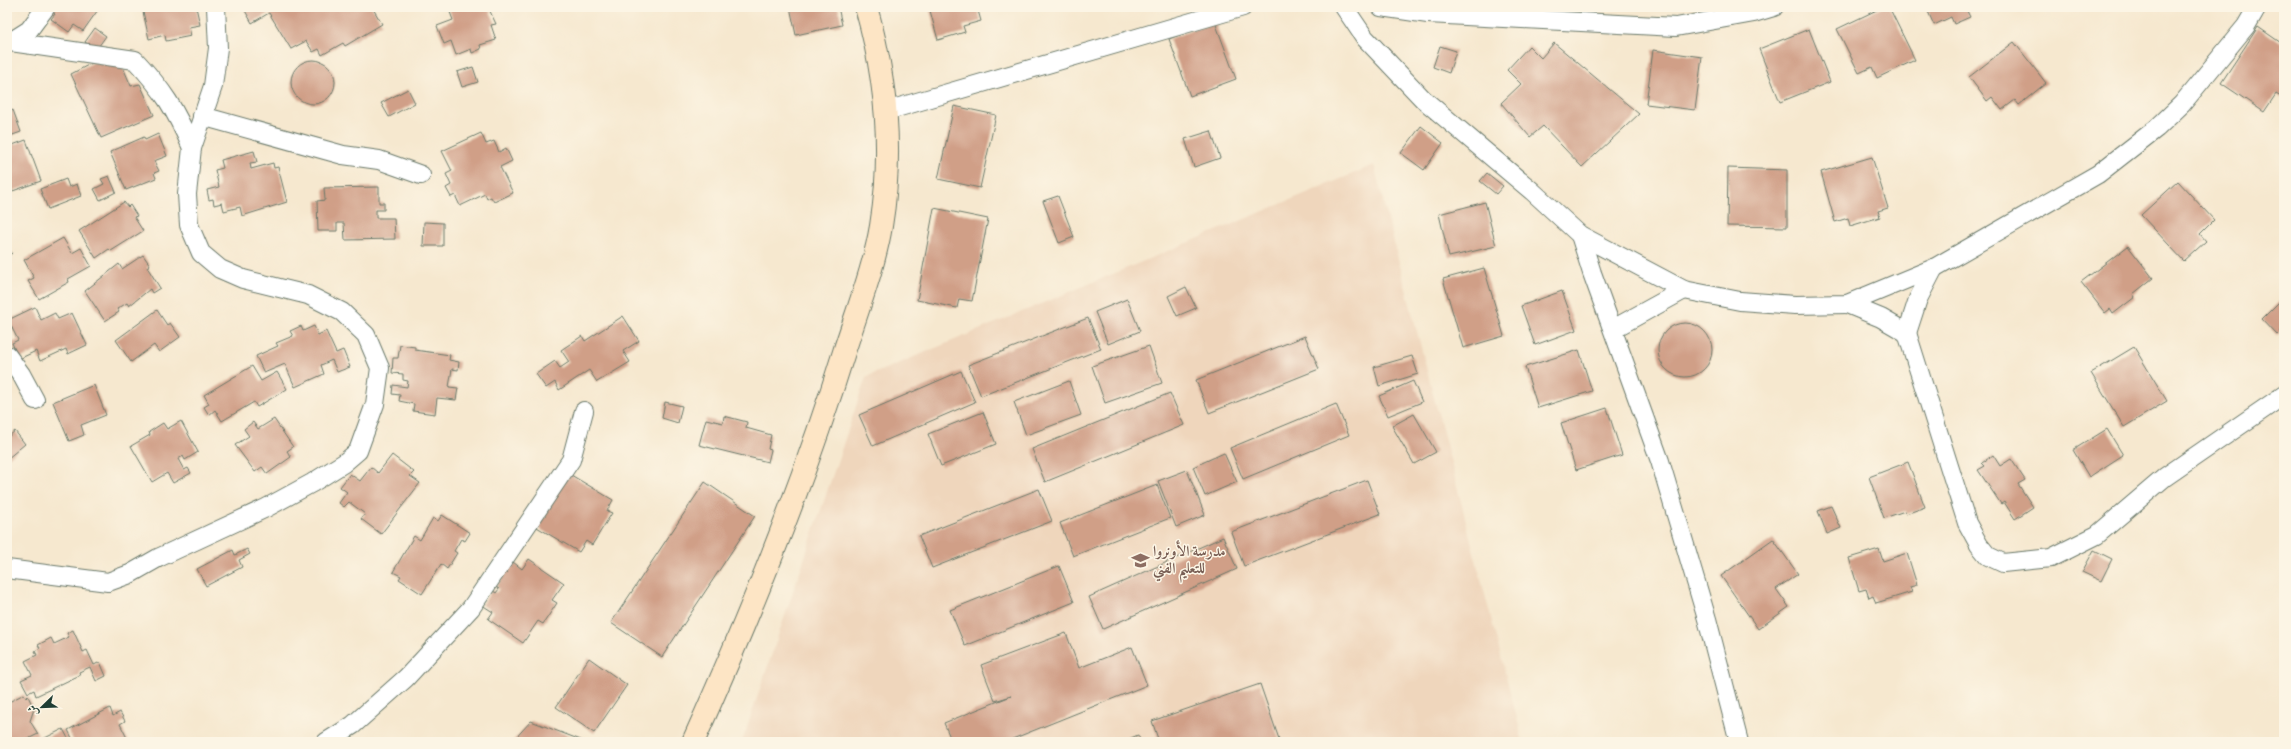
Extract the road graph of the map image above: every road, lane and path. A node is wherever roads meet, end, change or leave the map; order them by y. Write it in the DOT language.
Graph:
graph roads {
  1 [pos="46,7"];
  2 [pos="216,7"];
  3 [pos="866,7"];
  4 [pos="1243,7"];
  5 [pos="1344,7"];
  6 [pos="1381,7"];
  7 [pos="1774,7"];
  8 [pos="2257,7"];
  9 [pos="8,41"];
  10 [pos="886,111"];
  11 [pos="202,116"];
  12 [pos="192,148"];
  13 [pos="421,176"];
  14 [pos="1580,235"];
  15 [pos="1934,268"];
  16 [pos="1684,290"];
  17 [pos="1847,304"];
  18 [pos="1613,329"];
  19 [pos="1907,333"];
  20 [pos="7,355"];
  21 [pos="2284,395"];
  22 [pos="35,400"];
  23 [pos="584,411"];
  24 [pos="7,569"];
  25 [pos="326,742"];
  26 [pos="693,742"];
  27 [pos="1739,742"];
  1 -- 9 [label="street"];
  2 -- 11 [label="street"];
  3 -- 10 [label="main road"];
  4 -- 10 [label="street"];
  5 -- 14 [label="street"];
  6 -- 7 [label="street"];
  8 -- 15 [label="street"];
  9 -- 12 [label="street"];
  10 -- 26 [label="main road"];
  11 -- 12 [label="street"];
  11 -- 13 [label="street"];
  12 -- 24 [label="street"];
  14 -- 16 [label="street"];
  14 -- 18 [label="street"];
  15 -- 17 [label="street"];
  15 -- 19 [label="street"];
  16 -- 17 [label="street"];
  16 -- 18 [label="street"];
  17 -- 19 [label="street"];
  18 -- 27 [label="street"];
  19 -- 21 [label="street"];
  20 -- 22 [label="street"];
  23 -- 25 [label="street"];
}
